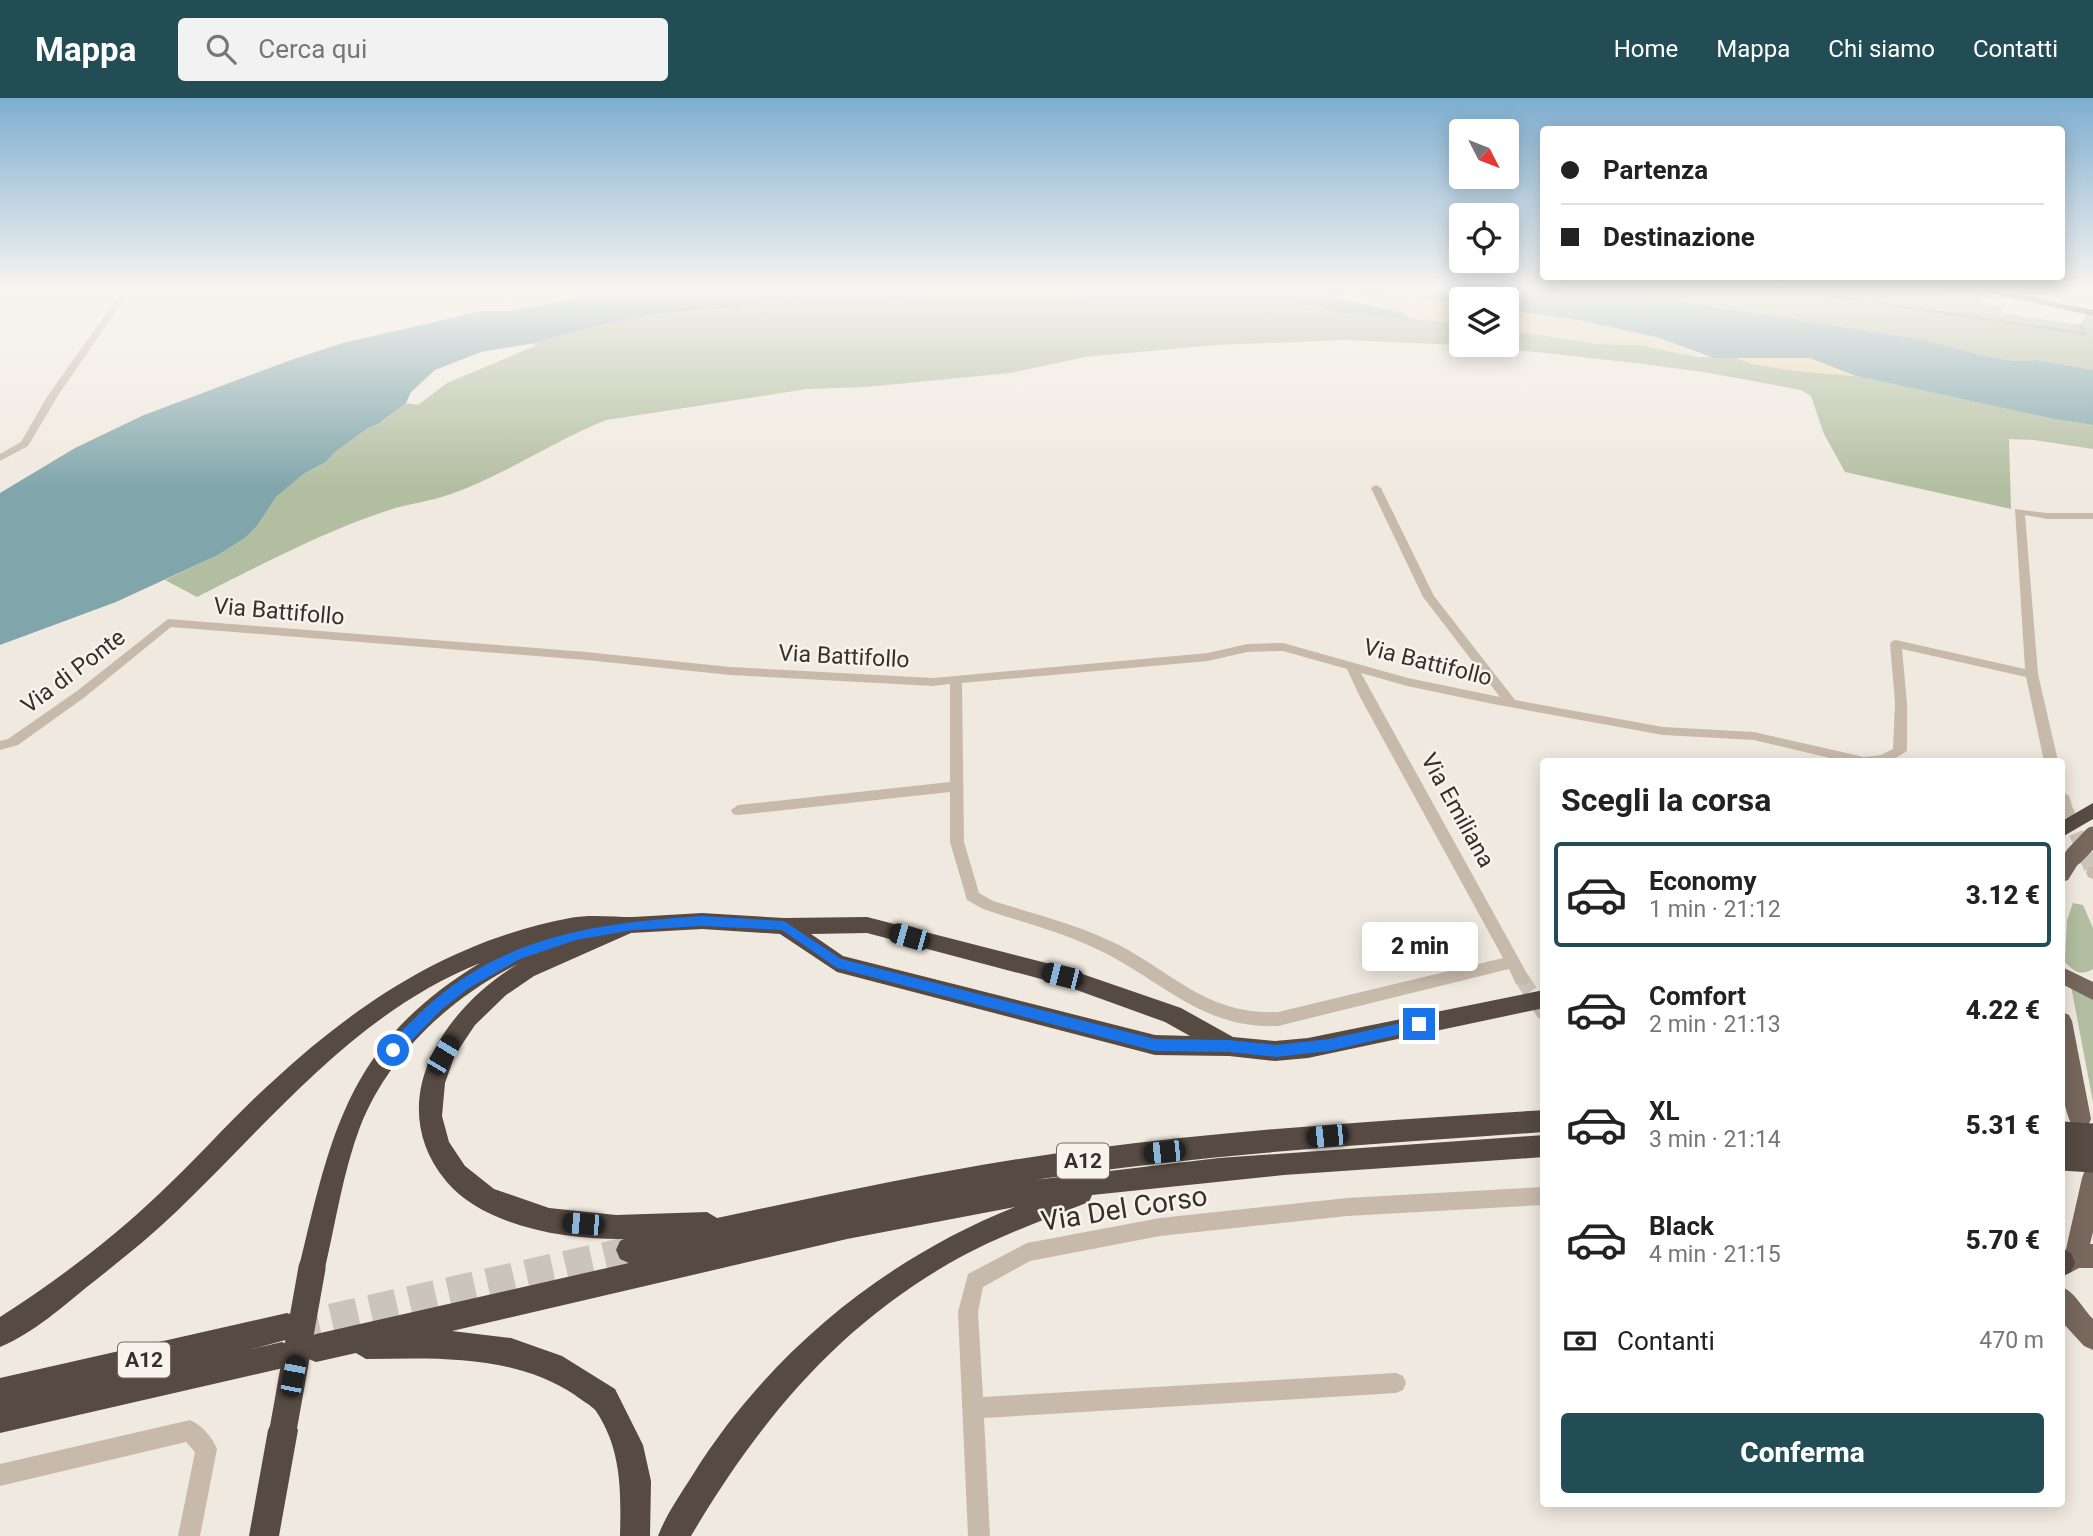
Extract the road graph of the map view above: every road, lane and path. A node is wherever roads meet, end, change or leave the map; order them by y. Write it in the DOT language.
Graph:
graph roads {
  1 [pos="81,355"];
  2 [pos="0,458"];
  3 [pos="1376,488"];
  4 [pos="2093,516"];
  5 [pos="167,624"];
  6 [pos="1351,665"];
  7 [pos="2032,674"];
  8 [pos="956,681"];
  9 [pos="1510,702"];
  10 [pos="0,746"];
  11 [pos="1851,758"];
  12 [pos="1890,758"];
  13 [pos="2050,758"];
  14 [pos="957,786"];
  15 [pos="738,810"];
  16 [pos="2093,810"];
  17 [pos="2065,821"];
  18 [pos="2093,836"];
  19 [pos="2065,870"];
  20 [pos="633,925"];
  21 [pos="784,926"];
  22 [pos="1513,962"];
  23 [pos="1522,979"];
  24 [pos="1540,1008"];
  25 [pos="1229,1046"];
  26 [pos="2065,1055"];
  27 [pos="1540,1121"];
  28 [pos="2087,1128"];
  29 [pos="2065,1134"];
  30 [pos="1540,1146"];
  31 [pos="2065,1157"];
  32 [pos="2093,1159"];
  33 [pos="2093,1178"];
  34 [pos="1113,1181"];
  35 [pos="1540,1196"];
  36 [pos="755,1223"];
  37 [pos="629,1250"];
  38 [pos="2071,1260"];
  39 [pos="2065,1302"];
  40 [pos="287,1327"];
  41 [pos="2087,1332"];
  42 [pos="0,1333"];
  43 [pos="323,1347"];
  44 [pos="2093,1353"];
  45 [pos="282,1356"];
  46 [pos="1396,1383"];
  47 [pos="0,1392"];
  48 [pos="973,1408"];
  49 [pos="0,1419"];
  50 [pos="0,1475"];
  51 [pos="189,1536"];
  52 [pos="264,1536"];
  53 [pos="635,1536"];
  54 [pos="673,1536"];
  55 [pos="979,1536"];
  1 -- 2 [label="street"];
  3 -- 9 [label="street, Via Battifollo"];
  4 -- 7 [label="street"];
  5 -- 8 [label="street, Via Battifollo"];
  5 -- 10 [label="street, Via di Ponte"];
  6 -- 8 [label="street, Via Battifollo"];
  6 -- 9 [label="street, Via Battifollo"];
  6 -- 22 [label="street, Via Emiliana"];
  7 -- 12 [label="street, Via Battifollo"];
  7 -- 13 [label="street"];
  8 -- 14 [label="street"];
  9 -- 11 [label="street, Via Battifollo"];
  14 -- 15 [label="street"];
  14 -- 22 [label="street"];
  16 -- 17 [label="highway"];
  18 -- 19 [label="main road, bridge"];
  20 -- 21 [label="highway"];
  20 -- 36 [label="highway"];
  20 -- 42 [label="highway"];
  20 -- 52 [label="highway, bridge"];
  21 -- 25 [label="highway"];
  21 -- 25 [label="highway"];
  22 -- 23 [label="street, Via Emiliana"];
  24 -- 25 [label="highway"];
  26 -- 28 [label="main road"];
  27 -- 36 [label="highway, A12 / A12"];
  28 -- 29 [label="highway, bridge"];
  30 -- 34 [label="highway, A12 / A12"];
  31 -- 32 [label="highway, bridge"];
  33 -- 38 [label="main road"];
  34 -- 43 [label="highway, A12 / A12"];
  34 -- 54 [label="highway"];
  35 -- 48 [label="street, Via Del Corso"];
  36 -- 37 [label="highway, A12 / A12"];
  39 -- 41 [label="main road"];
  40 -- 47 [label="highway, A12 / A12"];
  41 -- 44 [label="main road"];
  43 -- 53 [label="highway"];
  45 -- 49 [label="highway, A12 / A12"];
  46 -- 48 [label="street"];
  48 -- 55 [label="street, Via Del Corso"];
  50 -- 51 [label="street"];
}
